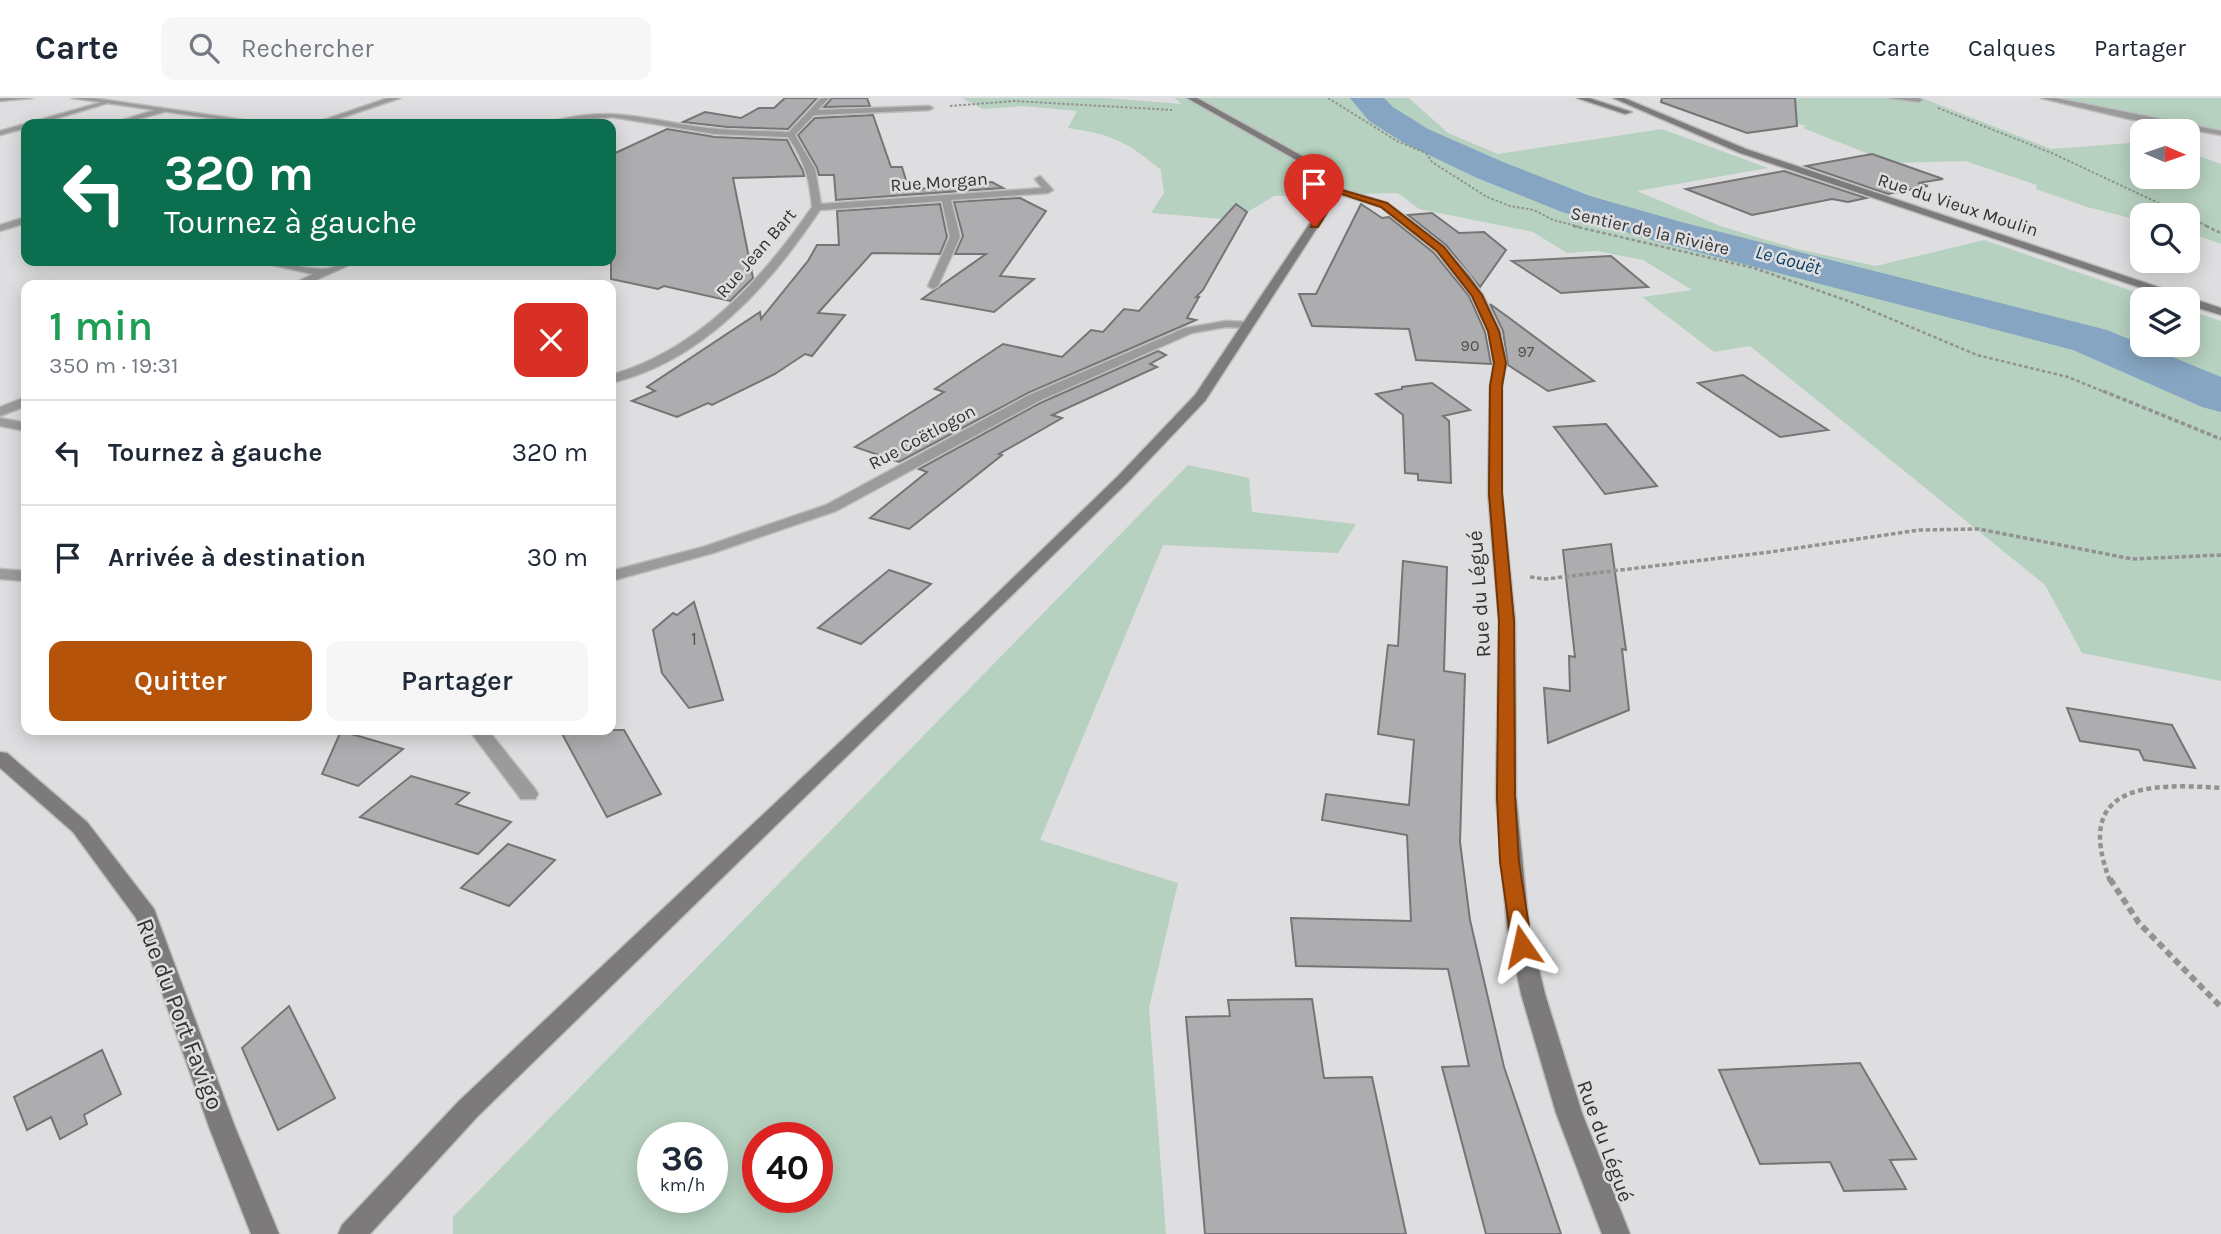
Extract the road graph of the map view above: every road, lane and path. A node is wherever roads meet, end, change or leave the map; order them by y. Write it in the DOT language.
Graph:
graph roads {
  1 [pos="28,98"];
  2 [pos="76,98"];
  3 [pos="396,98"];
  4 [pos="825,98"];
  5 [pos="1191,98"];
  6 [pos="1328,98"];
  7 [pos="1581,98"];
  8 [pos="1617,98"];
  9 [pos="1892,98"];
  10 [pos="2045,98"];
  11 [pos="0,99"];
  12 [pos="1919,100"];
  13 [pos="108,102"];
  14 [pos="929,108"];
  15 [pos="161,110"];
  16 [pos="1179,110"];
  17 [pos="814,113"];
  18 [pos="50,119"];
  19 [pos="130,119"];
  20 [pos="229,119"];
  21 [pos="331,119"];
  22 [pos="567,119"];
  23 [pos="21,127"];
  24 [pos="0,133"];
  25 [pos="2221,134"];
  26 [pos="791,135"];
  27 [pos="1721,143"];
  28 [pos="1040,178"];
  29 [pos="1337,190"];
  30 [pos="946,198"];
  31 [pos="2158,203"];
  32 [pos="817,207"];
  33 [pos="7,214"];
  34 [pos="21,218"];
  35 [pos="21,221"];
  36 [pos="2200,223"];
  37 [pos="0,228"];
  38 [pos="2221,233"];
  39 [pos="286,266"];
  40 [pos="341,266"];
  41 [pos="324,273"];
  42 [pos="308,280"];
  43 [pos="933,286"];
  44 [pos="2147,287"];
  45 [pos="2200,305"];
  46 [pos="2221,312"];
  47 [pos="1248,325"];
  48 [pos="616,378"];
  49 [pos="21,403"];
  50 [pos="0,412"];
  51 [pos="0,422"];
  52 [pos="21,426"];
  53 [pos="2221,439"];
  54 [pos="2221,555"];
  55 [pos="0,574"];
  56 [pos="616,575"];
  57 [pos="1504,575"];
  58 [pos="21,576"];
  59 [pos="482,735"];
  60 [pos="0,758"];
  61 [pos="2221,788"];
  62 [pos="528,794"];
  63 [pos="2221,1007"];
  64 [pos="265,1234"];
  65 [pos="352,1234"];
  66 [pos="1616,1234"];
  1 -- 11 [label="street"];
  2 -- 13 [label="street"];
  3 -- 21 [label="street"];
  4 -- 17 [label="street"];
  5 -- 29 [label="street, Rue du Légué"];
  6 -- 53 [label="path, Sentier de la Rivière"];
  7 -- 27 [label="street, Rue du Vieux Moulin"];
  8 -- 27 [label="street, Rue du Vieux Moulin"];
  9 -- 12 [label="lane"];
  10 -- 25 [label="street"];
  12 -- 31 [label="path"];
  13 -- 15 [label="street"];
  13 -- 18 [label="lane"];
  14 -- 16 [label="path"];
  14 -- 17 [label="street"];
  15 -- 19 [label="lane"];
  15 -- 20 [label="street"];
  17 -- 26 [label="street"];
  22 -- 26 [label="street"];
  23 -- 24 [label="lane"];
  26 -- 32 [label="street"];
  27 -- 44 [label="street, Rue du Vieux Moulin"];
  28 -- 30 [label="street, Rue Morgan"];
  29 -- 47 [label="street"];
  29 -- 57 [label="street, Rue du Légué"];
  30 -- 32 [label="street, Rue Morgan"];
  30 -- 43 [label="street"];
  32 -- 48 [label="street, Rue Jean Bart"];
  33 -- 34 [label="street"];
  35 -- 37 [label="street"];
  36 -- 38 [label="path"];
  39 -- 41 [label="street"];
  40 -- 41 [label="street"];
  41 -- 42 [label="street"];
  45 -- 46 [label="street, Rue du Vieux Moulin"];
  47 -- 56 [label="street, Rue Coëtlogon"];
  47 -- 65 [label="street"];
  49 -- 50 [label="street"];
  51 -- 52 [label="street"];
  54 -- 57 [label="path"];
  55 -- 58 [label="street"];
  57 -- 66 [label="street, Rue du Légué"];
  59 -- 62 [label="street"];
  60 -- 64 [label="street, Rue du Port Favigo"];
  61 -- 63 [label="path"];
}
